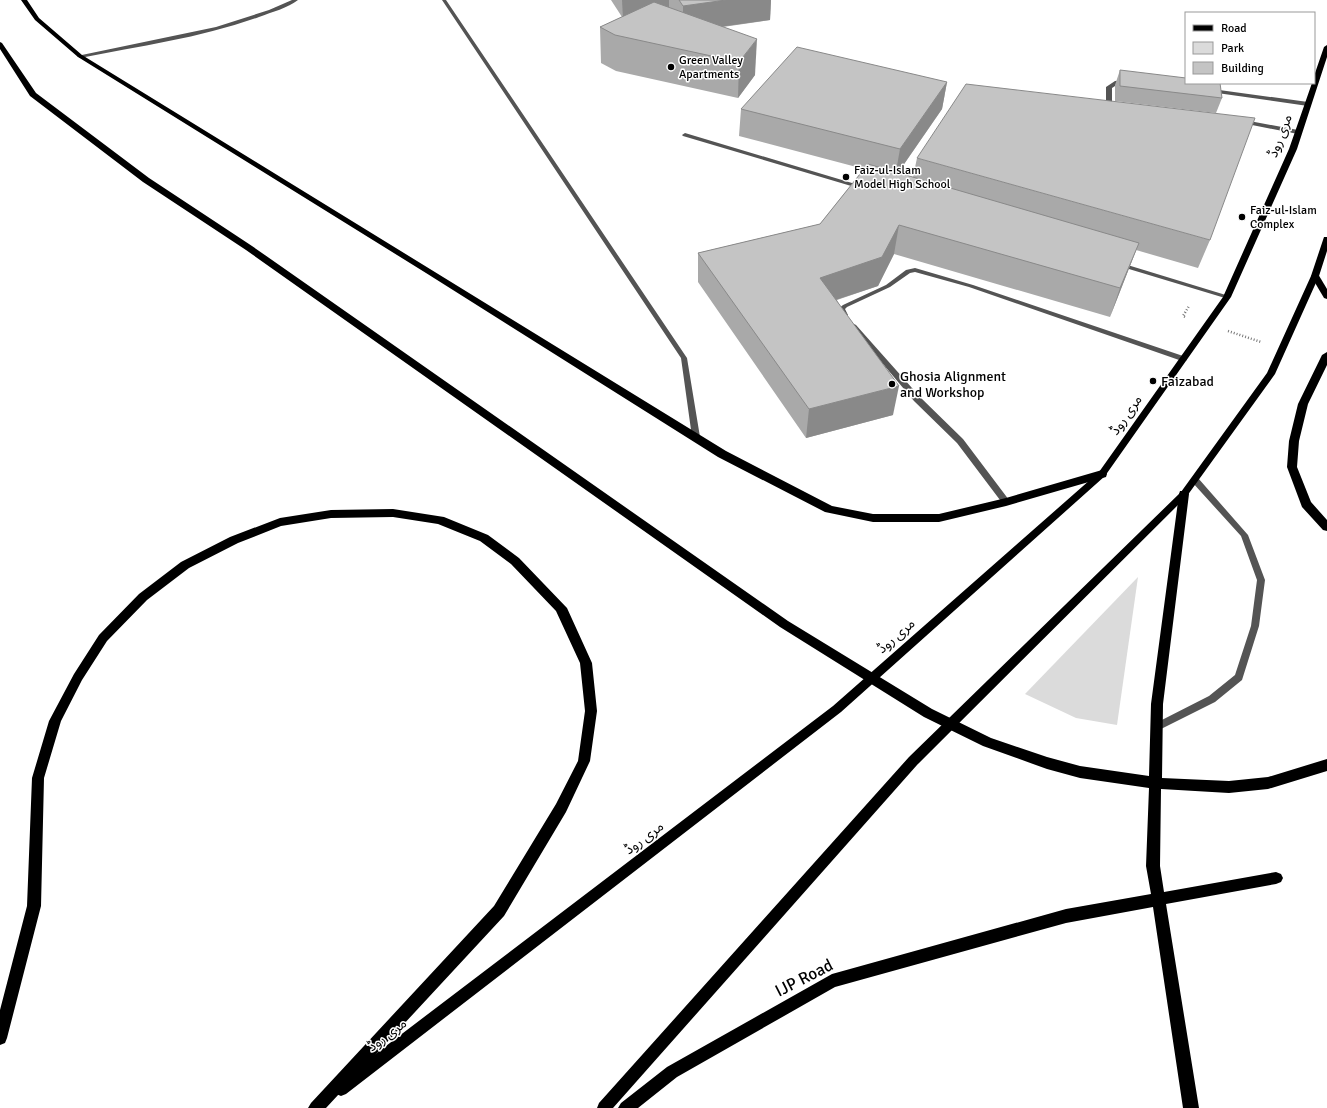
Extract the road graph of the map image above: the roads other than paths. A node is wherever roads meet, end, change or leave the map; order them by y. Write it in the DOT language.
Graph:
graph roads {
  1 [pos="24,0"];
  2 [pos="296,0"];
  3 [pos="444,0"];
  4 [pos="0,44"];
  5 [pos="1327,47"];
  6 [pos="80,56"];
  7 [pos="1132,81"];
  8 [pos="1315,83"];
  9 [pos="1315,84"];
  10 [pos="1209,91"];
  11 [pos="1308,104"];
  12 [pos="1124,107"];
  13 [pos="1236,121"];
  14 [pos="1298,132"];
  15 [pos="685,135"];
  16 [pos="868,190"];
  17 [pos="1327,239"];
  18 [pos="1113,262"];
  19 [pos="1315,276"];
  20 [pos="1327,296"];
  21 [pos="1227,297"];
  22 [pos="1327,356"];
  23 [pos="1184,359"];
  24 [pos="696,437"];
  25 [pos="1102,474"];
  26 [pos="1195,480"];
  27 [pos="1184,494"];
  28 [pos="1006,502"];
  29 [pos="1327,527"];
  30 [pos="1157,727"];
  31 [pos="1327,764"];
  32 [pos="1276,878"];
  33 [pos="0,1038"];
  34 [pos="316,1108"];
  35 [pos="604,1108"];
  36 [pos="626,1108"];
  37 [pos="1191,1108"];
  1 -- 6 [label="highway"];
  2 -- 6 [label="street"];
  3 -- 24 [label="street"];
  4 -- 31 [label="highway"];
  5 -- 8 [label="main road, مری روڈ"];
  6 -- 24 [label="highway"];
  7 -- 12 [label="street"];
  9 -- 11 [label="main road, مری روڈ"];
  10 -- 11 [label="street"];
  11 -- 14 [label="main road, مری روڈ"];
  13 -- 14 [label="street"];
  14 -- 21 [label="main road, مری روڈ"];
  15 -- 16 [label="street"];
  17 -- 19 [label="main road"];
  18 -- 21 [label="street"];
  19 -- 20 [label="highway"];
  19 -- 26 [label="main road"];
  21 -- 23 [label="main road, مری روڈ"];
  22 -- 29 [label="highway"];
  23 -- 25 [label="main road, مری روڈ"];
  23 -- 28 [label="street"];
  24 -- 28 [label="highway"];
  25 -- 28 [label="highway"];
  25 -- 34 [label="main road, مری روڈ"];
  26 -- 27 [label="main road"];
  26 -- 30 [label="street"];
  27 -- 30 [label="highway"];
  27 -- 35 [label="main road"];
  30 -- 37 [label="highway"];
  32 -- 36 [label="highway, IJP Road"];
  33 -- 34 [label="highway"];
}
